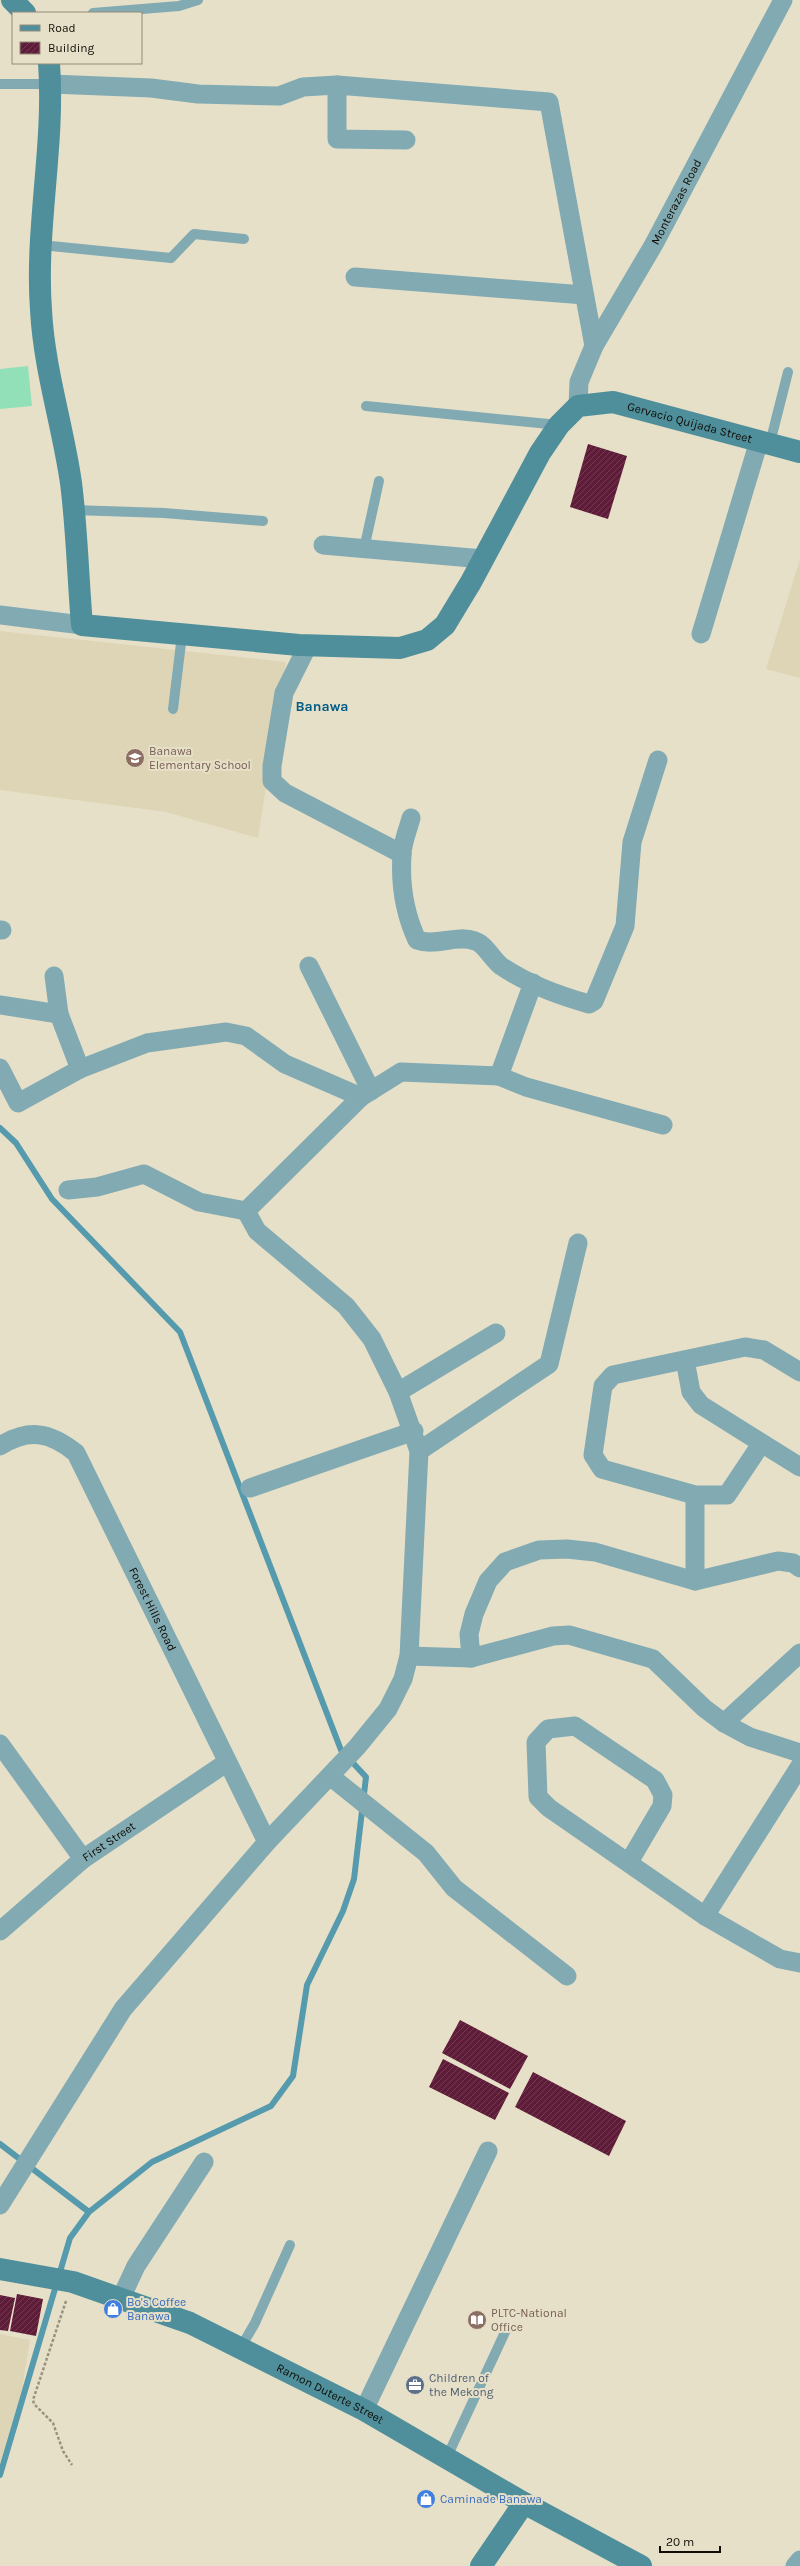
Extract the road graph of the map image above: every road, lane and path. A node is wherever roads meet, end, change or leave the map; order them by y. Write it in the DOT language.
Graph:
graph roads {
  1 [pos="198,0"];
  2 [pos="783,0"];
  3 [pos="105,12"];
  4 [pos="50,64"];
  5 [pos="0,84"];
  6 [pos="51,84"];
  7 [pos="337,85"];
  8 [pos="406,140"];
  9 [pos="244,239"];
  10 [pos="41,245"];
  11 [pos="355,277"];
  12 [pos="584,295"];
  13 [pos="594,346"];
  14 [pos="788,372"];
  15 [pos="366,406"];
  16 [pos="578,406"];
  17 [pos="559,425"];
  18 [pos="764,442"];
  19 [pos="800,452"];
  20 [pos="379,482"];
  21 [pos="73,510"];
  22 [pos="263,521"];
  23 [pos="323,545"];
  24 [pos="364,549"];
  25 [pos="483,560"];
  26 [pos="0,615"];
  27 [pos="82,625"];
  28 [pos="701,634"];
  29 [pos="182,635"];
  30 [pos="308,645"];
  31 [pos="173,709"];
  32 [pos="658,760"];
  33 [pos="411,818"];
  34 [pos="402,854"];
  35 [pos="309,966"];
  36 [pos="54,976"];
  37 [pos="533,983"];
  38 [pos="0,1005"];
  39 [pos="59,1014"];
  40 [pos="0,1068"];
  41 [pos="80,1069"];
  42 [pos="499,1076"];
  43 [pos="366,1094"];
  44 [pos="663,1125"];
  45 [pos="68,1190"];
  46 [pos="246,1211"];
  47 [pos="578,1243"];
  48 [pos="496,1332"];
  49 [pos="685,1360"];
  50 [pos="800,1372"];
  51 [pos="398,1392"];
  52 [pos="414,1431"];
  53 [pos="761,1444"];
  54 [pos="0,1446"];
  55 [pos="420,1451"];
  56 [pos="800,1467"];
  57 [pos="250,1488"];
  58 [pos="696,1495"];
  59 [pos="800,1568"];
  60 [pos="695,1581"];
  61 [pos="800,1653"];
  62 [pos="409,1656"];
  63 [pos="471,1658"];
  64 [pos="724,1723"];
  65 [pos="0,1744"];
  66 [pos="800,1753"];
  67 [pos="226,1763"];
  68 [pos="800,1766"];
  69 [pos="332,1773"];
  70 [pos="267,1842"];
  71 [pos="83,1859"];
  72 [pos="629,1862"];
  73 [pos="705,1916"];
  74 [pos="0,1931"];
  75 [pos="800,1963"];
  76 [pos="567,1976"];
  77 [pos="488,2150"];
  78 [pos="204,2162"];
  79 [pos="0,2205"];
  80 [pos="290,2245"];
  81 [pos="0,2269"];
  82 [pos="70,2281"];
  83 [pos="121,2298"];
  84 [pos="506,2330"];
  85 [pos="241,2347"];
  86 [pos="364,2410"];
  87 [pos="447,2457"];
  88 [pos="72,2465"];
  89 [pos="524,2503"];
  90 [pos="800,2560"];
  91 [pos="480,2566"];
  92 [pos="641,2566"];
  93 [pos="795,2566"];
  1 -- 3 [label="lane"];
  2 -- 13 [label="street, Monterazas Road"];
  4 -- 6 [label="street"];
  5 -- 6 [label="lane"];
  6 -- 7 [label="street"];
  6 -- 10 [label="street"];
  7 -- 8 [label="street"];
  7 -- 12 [label="street"];
  9 -- 10 [label="lane"];
  10 -- 21 [label="street"];
  11 -- 12 [label="street"];
  12 -- 13 [label="street"];
  13 -- 16 [label="street, Monterazas Road"];
  14 -- 18 [label="lane"];
  15 -- 17 [label="lane"];
  16 -- 17 [label="street"];
  16 -- 18 [label="street, Gervacio Quijada Street"];
  17 -- 25 [label="street"];
  18 -- 19 [label="street, Gervacio Quijada Street"];
  18 -- 28 [label="street"];
  20 -- 24 [label="lane"];
  21 -- 22 [label="lane"];
  21 -- 27 [label="street"];
  23 -- 24 [label="street"];
  24 -- 25 [label="street"];
  25 -- 30 [label="street"];
  26 -- 27 [label="street"];
  27 -- 29 [label="street"];
  29 -- 30 [label="street"];
  29 -- 31 [label="lane"];
  30 -- 34 [label="street"];
  32 -- 37 [label="street"];
  33 -- 34 [label="street"];
  34 -- 37 [label="street"];
  35 -- 43 [label="street"];
  36 -- 39 [label="street"];
  37 -- 42 [label="street"];
  38 -- 39 [label="street"];
  39 -- 41 [label="street"];
  40 -- 41 [label="street"];
  41 -- 43 [label="street"];
  42 -- 43 [label="street"];
  42 -- 44 [label="street"];
  43 -- 46 [label="street"];
  45 -- 46 [label="street"];
  46 -- 51 [label="street"];
  47 -- 55 [label="street"];
  48 -- 51 [label="street"];
  49 -- 50 [label="street"];
  49 -- 53 [label="street"];
  49 -- 58 [label="street"];
  51 -- 52 [label="street"];
  52 -- 55 [label="street"];
  52 -- 57 [label="street"];
  53 -- 56 [label="street"];
  53 -- 58 [label="street"];
  54 -- 67 [label="street, Forest Hills Road"];
  55 -- 62 [label="street"];
  58 -- 60 [label="street"];
  59 -- 60 [label="street"];
  60 -- 63 [label="street"];
  61 -- 64 [label="street"];
  62 -- 63 [label="street"];
  62 -- 69 [label="street"];
  63 -- 64 [label="street"];
  64 -- 66 [label="street"];
  65 -- 71 [label="street"];
  67 -- 70 [label="street, Forest Hills Road"];
  67 -- 71 [label="street, First Street"];
  68 -- 73 [label="street"];
  69 -- 70 [label="street"];
  69 -- 76 [label="street"];
  70 -- 79 [label="street"];
  71 -- 74 [label="street, First Street"];
  72 -- 72 [label="street"];
  72 -- 73 [label="street"];
  73 -- 75 [label="street"];
  77 -- 86 [label="street"];
  78 -- 83 [label="street"];
  80 -- 85 [label="lane"];
  81 -- 82 [label="street, Ramon Duterte Street"];
  82 -- 83 [label="street, Ramon Duterte Street"];
  82 -- 88 [label="path"];
  83 -- 85 [label="street, Ramon Duterte Street"];
  84 -- 87 [label="lane"];
  85 -- 86 [label="street, Ramon Duterte Street"];
  86 -- 87 [label="street, Ramon Duterte Street"];
  87 -- 89 [label="street, Ramon Duterte Street"];
  89 -- 91 [label="street"];
  89 -- 92 [label="street, Ramon Duterte Street"];
  90 -- 93 [label="street"];
}
